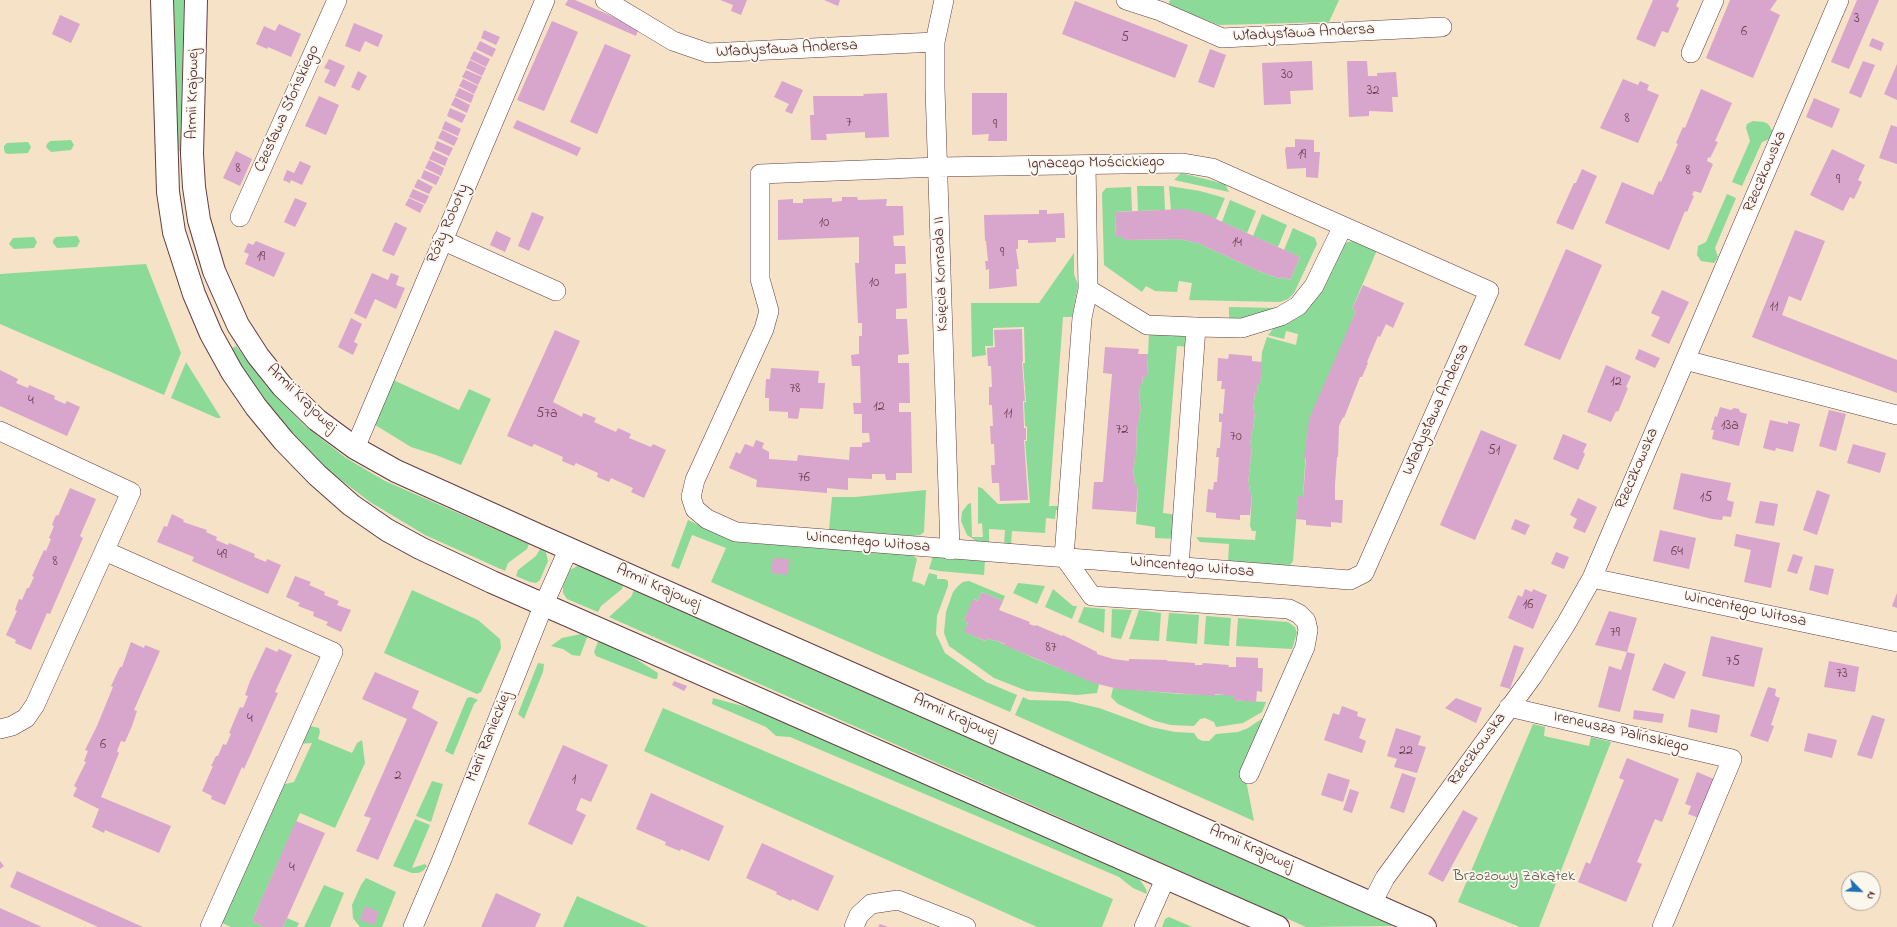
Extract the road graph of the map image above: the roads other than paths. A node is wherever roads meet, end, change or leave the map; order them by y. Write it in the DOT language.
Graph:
graph roads {
  1 [pos="162,0"];
  2 [pos="196,0"];
  3 [pos="337,0"];
  4 [pos="545,0"];
  5 [pos="605,0"];
  6 [pos="944,0"];
  7 [pos="1126,0"];
  8 [pos="1714,0"];
  9 [pos="1839,0"];
  10 [pos="1442,27"];
  11 [pos="935,42"];
  12 [pos="1691,53"];
  13 [pos="1086,165"];
  14 [pos="938,167"];
  15 [pos="759,208"];
  16 [pos="240,217"];
  17 [pos="1343,226"];
  18 [pos="442,240"];
  19 [pos="1444,272"];
  20 [pos="1088,289"];
  21 [pos="556,290"];
  22 [pos="1196,327"];
  23 [pos="1685,360"];
  24 [pos="1897,415"];
  25 [pos="0,431"];
  26 [pos="358,439"];
  27 [pos="569,548"];
  28 [pos="950,550"];
  29 [pos="106,551"];
  30 [pos="1064,557"];
  31 [pos="1179,566"];
  32 [pos="1364,573"];
  33 [pos="1592,578"];
  34 [pos="544,604"];
  35 [pos="1897,642"];
  36 [pos="1509,707"];
  37 [pos="0,729"];
  38 [pos="1249,774"];
  39 [pos="1166,877"];
  40 [pos="1372,903"];
  41 [pos="210,927"];
  42 [pos="413,927"];
  43 [pos="854,927"];
  44 [pos="966,927"];
  45 [pos="1144,927"];
  46 [pos="1278,927"];
  47 [pos="1425,927"];
  48 [pos="1662,927"];
  1 -- 34 [label="main road, Armii Krajowej"];
  2 -- 26 [label="main road, Armii Krajowej"];
  3 -- 16 [label="street, Czesława Słońskiego"];
  4 -- 18 [label="street, Róży Roboty"];
  5 -- 11 [label="street, Władysława Andersa"];
  6 -- 11 [label="street, Księcia Konrada II"];
  7 -- 10 [label="street, Władysława Andersa"];
  8 -- 12 [label="street"];
  9 -- 23 [label="street, Rzeczkowska"];
  11 -- 14 [label="street, Księcia Konrada II"];
  13 -- 14 [label="street, Ignacego Mościckiego"];
  13 -- 17 [label="street, Ignacego Mościckiego"];
  13 -- 20 [label="street"];
  14 -- 15 [label="street, Ignacego Mościckiego"];
  14 -- 28 [label="street, Księcia Konrada II"];
  15 -- 28 [label="street, Wincentego Witosa"];
  17 -- 19 [label="street, Ignacego Mościckiego"];
  17 -- 22 [label="street"];
  18 -- 21 [label="street"];
  18 -- 26 [label="street, Róży Roboty"];
  19 -- 32 [label="street, Władysława Andersa"];
  20 -- 22 [label="street"];
  20 -- 30 [label="street"];
  22 -- 31 [label="street"];
  23 -- 24 [label="street"];
  23 -- 33 [label="street, Rzeczkowska"];
  25 -- 29 [label="street"];
  26 -- 27 [label="main road, Armii Krajowej"];
  27 -- 34 [label="street, Marii Ranieckiej"];
  27 -- 40 [label="main road, Armii Krajowej"];
  28 -- 30 [label="street, Wincentego Witosa"];
  29 -- 37 [label="street"];
  29 -- 41 [label="street"];
  30 -- 31 [label="street, Wincentego Witosa"];
  30 -- 38 [label="street"];
  31 -- 32 [label="street, Wincentego Witosa"];
  33 -- 35 [label="street, Wincentego Witosa"];
  33 -- 36 [label="street, Rzeczkowska"];
  34 -- 39 [label="main road, Armii Krajowej"];
  34 -- 42 [label="street, Marii Ranieckiej"];
  36 -- 40 [label="street, Rzeczkowska"];
  36 -- 48 [label="street, Ireneusza Palińskiego"];
  39 -- 45 [label="street"];
  39 -- 46 [label="main road, Armii Krajowej"];
  40 -- 47 [label="main road, Armii Krajowej"];
  43 -- 44 [label="street"];
}
